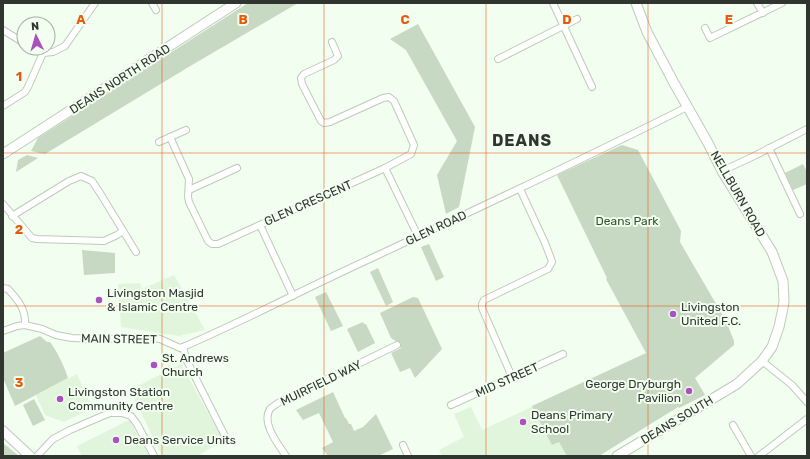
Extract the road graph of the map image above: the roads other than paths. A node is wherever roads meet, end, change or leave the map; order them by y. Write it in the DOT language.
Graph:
graph roads {
  1 [pos="95,3"];
  2 [pos="152,3"];
  3 [pos="236,3"];
  4 [pos="552,3"];
  5 [pos="636,3"];
  6 [pos="757,3"];
  7 [pos="782,3"];
  8 [pos="156,10"];
  9 [pos="762,13"];
  10 [pos="577,19"];
  11 [pos="563,26"];
  12 [pos="705,28"];
  13 [pos="3,30"];
  14 [pos="16,38"];
  15 [pos="332,42"];
  16 [pos="56,50"];
  17 [pos="42,56"];
  18 [pos="498,59"];
  19 [pos="592,87"];
  20 [pos="3,106"];
  21 [pos="687,106"];
  22 [pos="807,129"];
  23 [pos="186,130"];
  24 [pos="170,137"];
  25 [pos="159,142"];
  26 [pos="769,148"];
  27 [pos="3,154"];
  28 [pos="237,168"];
  29 [pos="385,168"];
  30 [pos="722,170"];
  31 [pos="520,189"];
  32 [pos="189,190"];
  33 [pos="3,204"];
  34 [pos="800,214"];
  35 [pos="12,216"];
  36 [pos="260,225"];
  37 [pos="123,231"];
  38 [pos="418,236"];
  39 [pos="136,252"];
  40 [pos="3,288"];
  41 [pos="293,296"];
  42 [pos="25,325"];
  43 [pos="3,331"];
  44 [pos="397,346"];
  45 [pos="183,347"];
  46 [pos="563,354"];
  47 [pos="762,361"];
  48 [pos="512,377"];
  49 [pos="737,384"];
  50 [pos="807,402"];
  51 [pos="450,405"];
  52 [pos="807,419"];
  53 [pos="733,425"];
  54 [pos="3,431"];
  55 [pos="226,438"];
  56 [pos="403,445"];
  57 [pos="629,453"];
  58 [pos="30,456"];
  59 [pos="37,456"];
  60 [pos="154,456"];
  61 [pos="286,456"];
  62 [pos="408,456"];
  63 [pos="617,456"];
  64 [pos="751,456"];
  65 [pos="759,456"];
  1 -- 16 [label="street"];
  2 -- 8 [label="street"];
  3 -- 27 [label="street, DEANS NORTH ROAD"];
  4 -- 11 [label="street"];
  5 -- 21 [label="street, NELLBURN ROAD"];
  6 -- 9 [label="street"];
  7 -- 9 [label="street"];
  9 -- 12 [label="street"];
  10 -- 11 [label="street"];
  11 -- 18 [label="street"];
  11 -- 19 [label="street"];
  13 -- 14 [label="street"];
  15 -- 29 [label="street, GLEN CRESCENT"];
  17 -- 20 [label="street"];
  21 -- 30 [label="street, NELLBURN ROAD"];
  21 -- 31 [label="street, GLEN ROAD"];
  22 -- 26 [label="street"];
  23 -- 24 [label="street"];
  24 -- 25 [label="street"];
  24 -- 32 [label="street"];
  26 -- 30 [label="street"];
  26 -- 34 [label="street"];
  28 -- 32 [label="street"];
  29 -- 36 [label="street, GLEN CRESCENT"];
  29 -- 38 [label="street"];
  30 -- 47 [label="street, NELLBURN ROAD"];
  31 -- 38 [label="street, GLEN ROAD"];
  31 -- 48 [label="street"];
  32 -- 36 [label="street"];
  33 -- 35 [label="street"];
  35 -- 37 [label="street"];
  35 -- 37 [label="street"];
  36 -- 41 [label="street, GLEN CRESCENT"];
  37 -- 39 [label="street"];
  38 -- 41 [label="street, GLEN ROAD"];
  40 -- 42 [label="street"];
  41 -- 45 [label="street, GLEN ROAD"];
  42 -- 43 [label="street, MAIN STREET"];
  42 -- 45 [label="street, MAIN STREET"];
  44 -- 61 [label="street, MUIRFIELD WAY"];
  45 -- 55 [label="street"];
  46 -- 48 [label="street, MID STREET"];
  47 -- 49 [label="street, NELLBURN ROAD"];
  47 -- 50 [label="street"];
  48 -- 51 [label="street, MID STREET"];
  49 -- 57 [label="street, DEANS SOUTH"];
  52 -- 65 [label="street"];
  53 -- 64 [label="street"];
  54 -- 58 [label="street"];
  56 -- 62 [label="street"];
  57 -- 63 [label="street, DEANS SOUTH"];
  59 -- 60 [label="street"];
}
